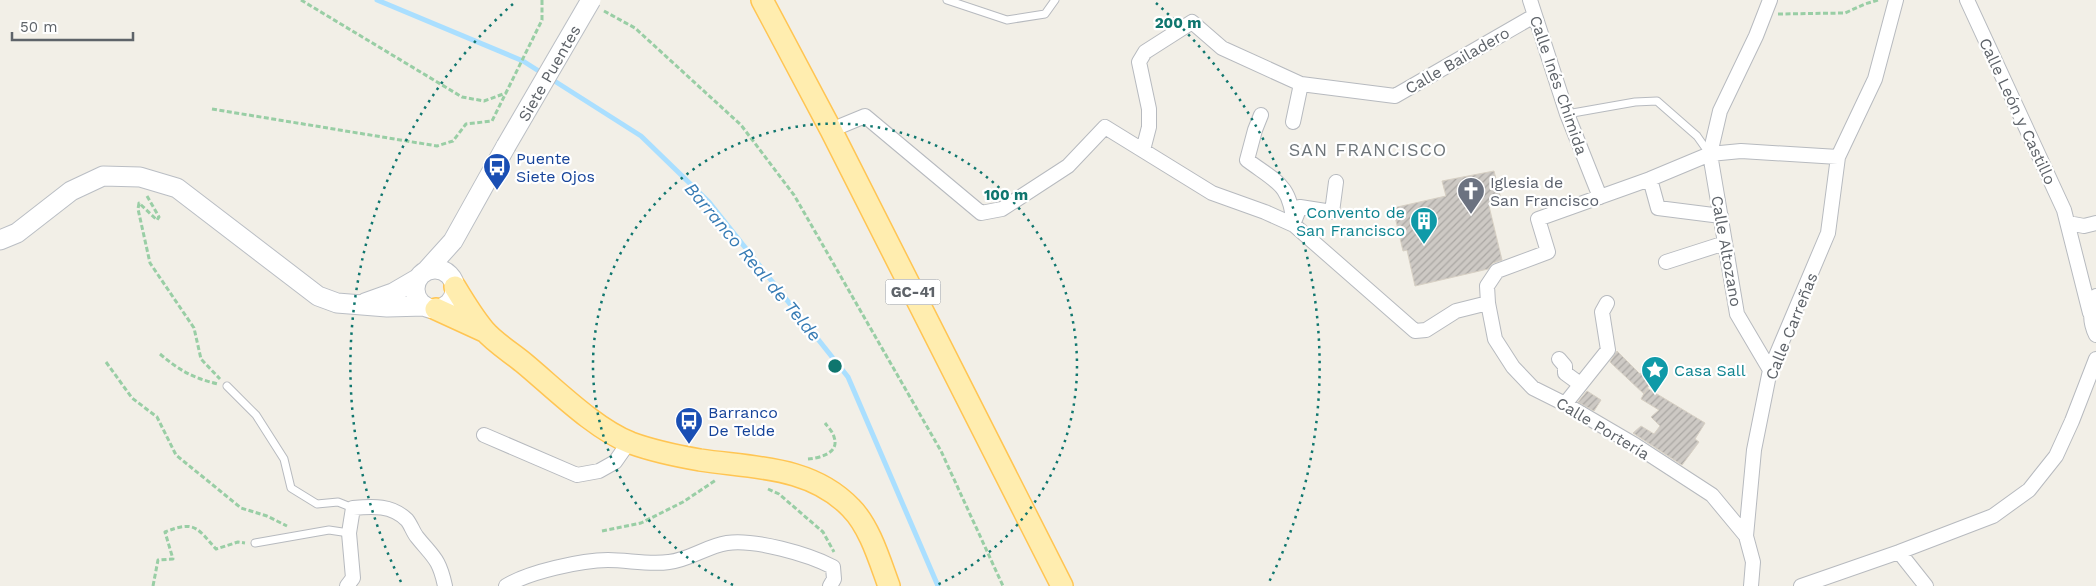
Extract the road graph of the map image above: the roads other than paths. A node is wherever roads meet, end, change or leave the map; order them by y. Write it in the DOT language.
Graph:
graph roads {
  1 [pos="762,0"];
  2 [pos="947,0"];
  3 [pos="1055,0"];
  4 [pos="1530,0"];
  5 [pos="1770,0"];
  6 [pos="1896,0"];
  7 [pos="1967,0"];
  8 [pos="596,5"];
  9 [pos="1534,16"];
  10 [pos="1300,84"];
  11 [pos="1567,114"];
  12 [pos="1261,116"];
  13 [pos="1293,122"];
  14 [pos="831,130"];
  15 [pos="1143,150"];
  16 [pos="1710,154"];
  17 [pos="1838,157"];
  18 [pos="1650,179"];
  19 [pos="1336,182"];
  20 [pos="1600,197"];
  21 [pos="1721,216"];
  22 [pos="2068,223"];
  23 [pos="2096,223"];
  24 [pos="1294,225"];
  25 [pos="0,240"];
  26 [pos="453,240"];
  27 [pos="1725,243"];
  28 [pos="1666,262"];
  29 [pos="422,275"];
  30 [pos="454,283"];
  31 [pos="2096,296"];
  32 [pos="1488,303"];
  33 [pos="1607,303"];
  34 [pos="362,304"];
  35 [pos="431,308"];
  36 [pos="2090,313"];
  37 [pos="486,332"];
  38 [pos="2096,335"];
  39 [pos="1559,359"];
  40 [pos="2096,359"];
  41 [pos="1770,370"];
  42 [pos="1580,384"];
  43 [pos="227,386"];
  44 [pos="1565,404"];
  45 [pos="484,435"];
  46 [pos="629,442"];
  47 [pos="353,508"];
  48 [pos="348,533"];
  49 [pos="1746,536"];
  50 [pos="256,543"];
  51 [pos="1899,552"];
  52 [pos="347,586"];
  53 [pos="445,586"];
  54 [pos="506,586"];
  55 [pos="830,586"];
  56 [pos="889,586"];
  57 [pos="1062,586"];
  58 [pos="1751,586"];
  59 [pos="1801,586"];
  60 [pos="1926,586"];
  1 -- 14 [label="main road, GC-41"];
  2 -- 3 [label="lane"];
  4 -- 9 [label="street, Calle Inés Chimida"];
  5 -- 16 [label="street"];
  6 -- 17 [label="street, Calle Carreñas"];
  7 -- 22 [label="street, Calle León y Castillo"];
  8 -- 26 [label="main road, Siete Puentes, bridge"];
  9 -- 10 [label="street, Calle Bailadero"];
  9 -- 11 [label="street, Calle Inés Chimida"];
  10 -- 13 [label="street"];
  10 -- 15 [label="street, Calle Bailadero"];
  11 -- 16 [label="lane"];
  11 -- 20 [label="street, Calle Inés Chimida"];
  12 -- 24 [label="street"];
  14 -- 15 [label="street"];
  14 -- 57 [label="main road, GC-41"];
  15 -- 24 [label="street"];
  16 -- 17 [label="street"];
  16 -- 18 [label="street"];
  16 -- 21 [label="street, Calle Altozano"];
  17 -- 41 [label="street, Calle Carreñas"];
  18 -- 20 [label="street"];
  18 -- 21 [label="street"];
  19 -- 24 [label="street"];
  20 -- 32 [label="street, Calle Portería"];
  21 -- 27 [label="street, Calle Altozano"];
  22 -- 23 [label="street"];
  22 -- 36 [label="street, Calle León y Castillo"];
  24 -- 32 [label="street"];
  25 -- 34 [label="main road"];
  26 -- 29 [label="main road"];
  26 -- 30 [label="main road"];
  27 -- 28 [label="street"];
  27 -- 41 [label="street, Calle Altozano"];
  29 -- 30 [label="main road"];
  29 -- 34 [label="main road"];
  29 -- 35 [label="main road"];
  30 -- 35 [label="main road"];
  30 -- 37 [label="main road"];
  31 -- 36 [label="street"];
  32 -- 44 [label="street, Calle Portería"];
  33 -- 42 [label="street"];
  34 -- 35 [label="main road"];
  35 -- 37 [label="main road"];
  36 -- 38 [label="street, Calle León y Castillo"];
  37 -- 46 [label="main road"];
  39 -- 42 [label="street"];
  40 -- 51 [label="street"];
  41 -- 49 [label="street, Calle Carreñas"];
  42 -- 44 [label="street"];
  43 -- 47 [label="lane"];
  44 -- 49 [label="street, Calle Portería"];
  45 -- 46 [label="street"];
  46 -- 56 [label="main road"];
  47 -- 48 [label="street"];
  47 -- 53 [label="street"];
  48 -- 50 [label="lane"];
  48 -- 52 [label="street"];
  49 -- 58 [label="street, Calle Carreñas"];
  51 -- 59 [label="street"];
  51 -- 60 [label="street"];
  54 -- 55 [label="street"];
}
